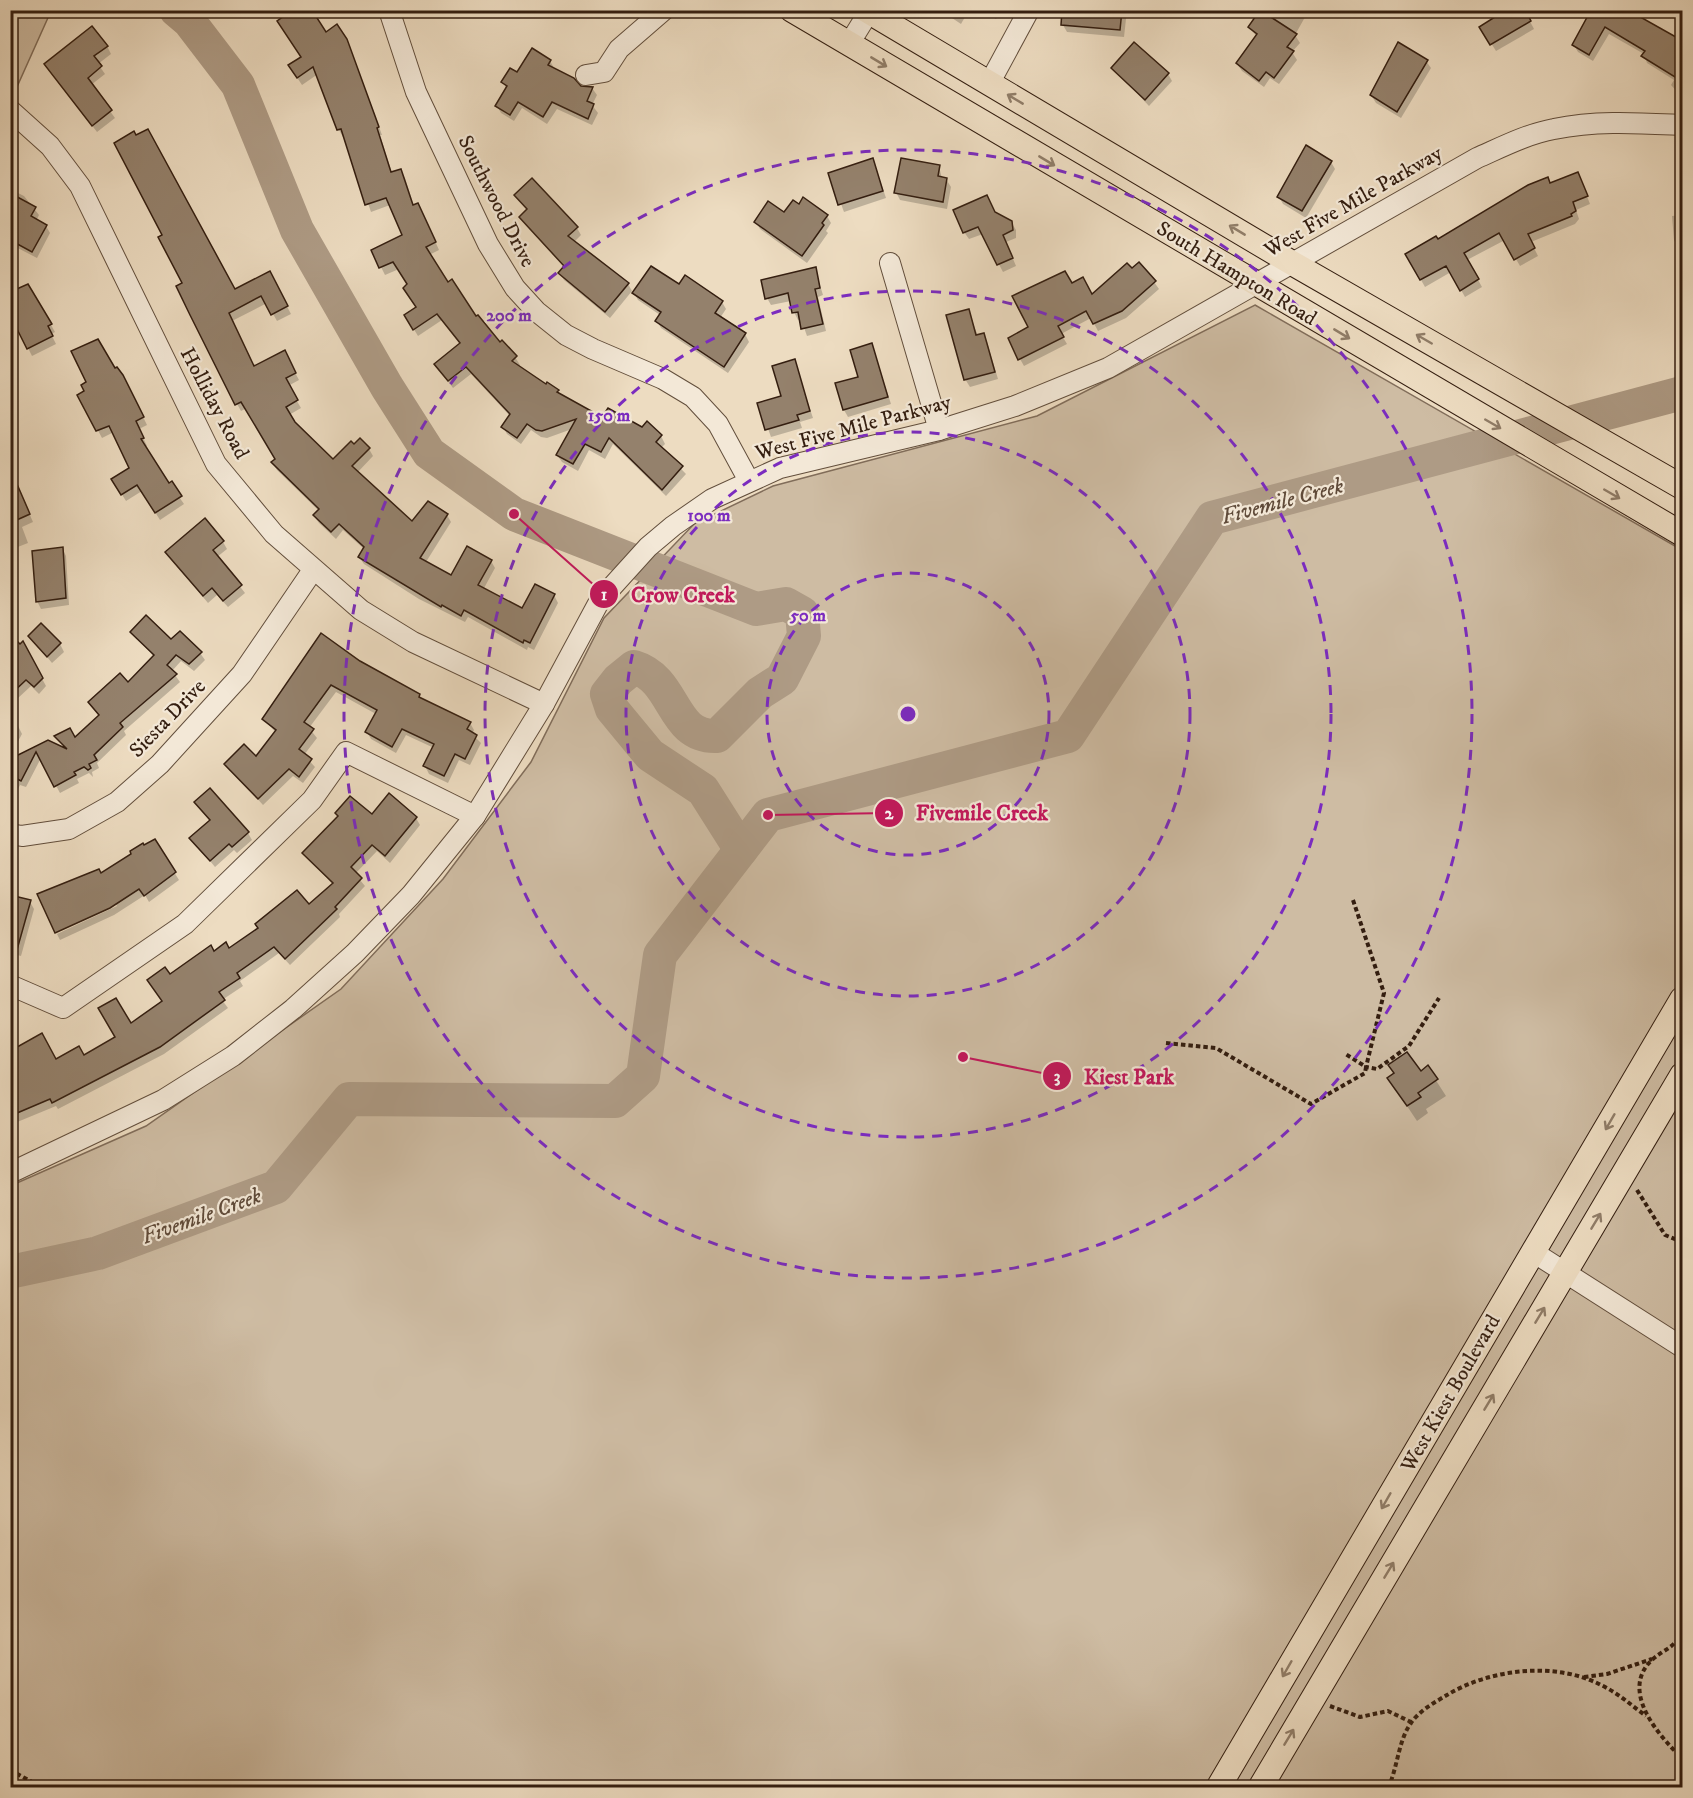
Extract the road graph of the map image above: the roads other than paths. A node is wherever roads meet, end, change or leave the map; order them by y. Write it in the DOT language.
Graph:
graph roads {
  1 [pos="389,10"];
  2 [pos="664,10"];
  3 [pos="792,10"];
  4 [pos="1029,10"];
  5 [pos="868,11"];
  6 [pos="849,44"];
  7 [pos="586,75"];
  8 [pos="990,84"];
  9 [pos="10,110"];
  10 [pos="1683,125"];
  11 [pos="890,263"];
  12 [pos="1292,263"];
  13 [pos="1256,284"];
  14 [pos="939,430"];
  15 [pos="749,481"];
  16 [pos="1683,487"];
  17 [pos="1683,534"];
  18 [pos="314,570"];
  19 [pos="544,704"];
  20 [pos="475,816"];
  21 [pos="10,834"];
  22 [pos="10,985"];
  23 [pos="1683,999"];
  24 [pos="1683,1075"];
  25 [pos="10,1173"];
  26 [pos="1533,1252"];
  27 [pos="1566,1271"];
  28 [pos="1683,1347"];
  29 [pos="1218,1788"];
  30 [pos="1260,1788"];
  1 -- 15 [label="street, Southwood Drive"];
  2 -- 7 [label="street"];
  3 -- 6 [label="main road, South Hampton Road"];
  4 -- 8 [label="street"];
  5 -- 6 [label="street"];
  5 -- 8 [label="main road, South Hampton Road"];
  6 -- 13 [label="main road, South Hampton Road, one-way"];
  12 -- 8 [label="main road, South Hampton Road, one-way"];
  9 -- 18 [label="street, Holliday Road"];
  10 -- 12 [label="street, West Five Mile Parkway"];
  11 -- 14 [label="street"];
  12 -- 13 [label="street, West Five Mile Parkway"];
  16 -- 12 [label="main road, South Hampton Road, one-way"];
  13 -- 14 [label="street, West Five Mile Parkway"];
  13 -- 17 [label="main road, South Hampton Road, one-way"];
  14 -- 15 [label="street, West Five Mile Parkway"];
  15 -- 19 [label="street, West Five Mile Parkway"];
  18 -- 19 [label="street, Holliday Road"];
  18 -- 21 [label="street, Siesta Drive"];
  19 -- 20 [label="street, West Five Mile Parkway"];
  20 -- 22 [label="street"];
  20 -- 25 [label="street, West Five Mile Parkway"];
  23 -- 26 [label="main road, West Kiest Boulevard, one-way"];
  27 -- 24 [label="main road, West Kiest Boulevard, one-way"];
  26 -- 27 [label="street"];
  26 -- 29 [label="main road, West Kiest Boulevard, one-way"];
  27 -- 28 [label="street"];
  30 -- 27 [label="main road, West Kiest Boulevard, one-way"];
}
